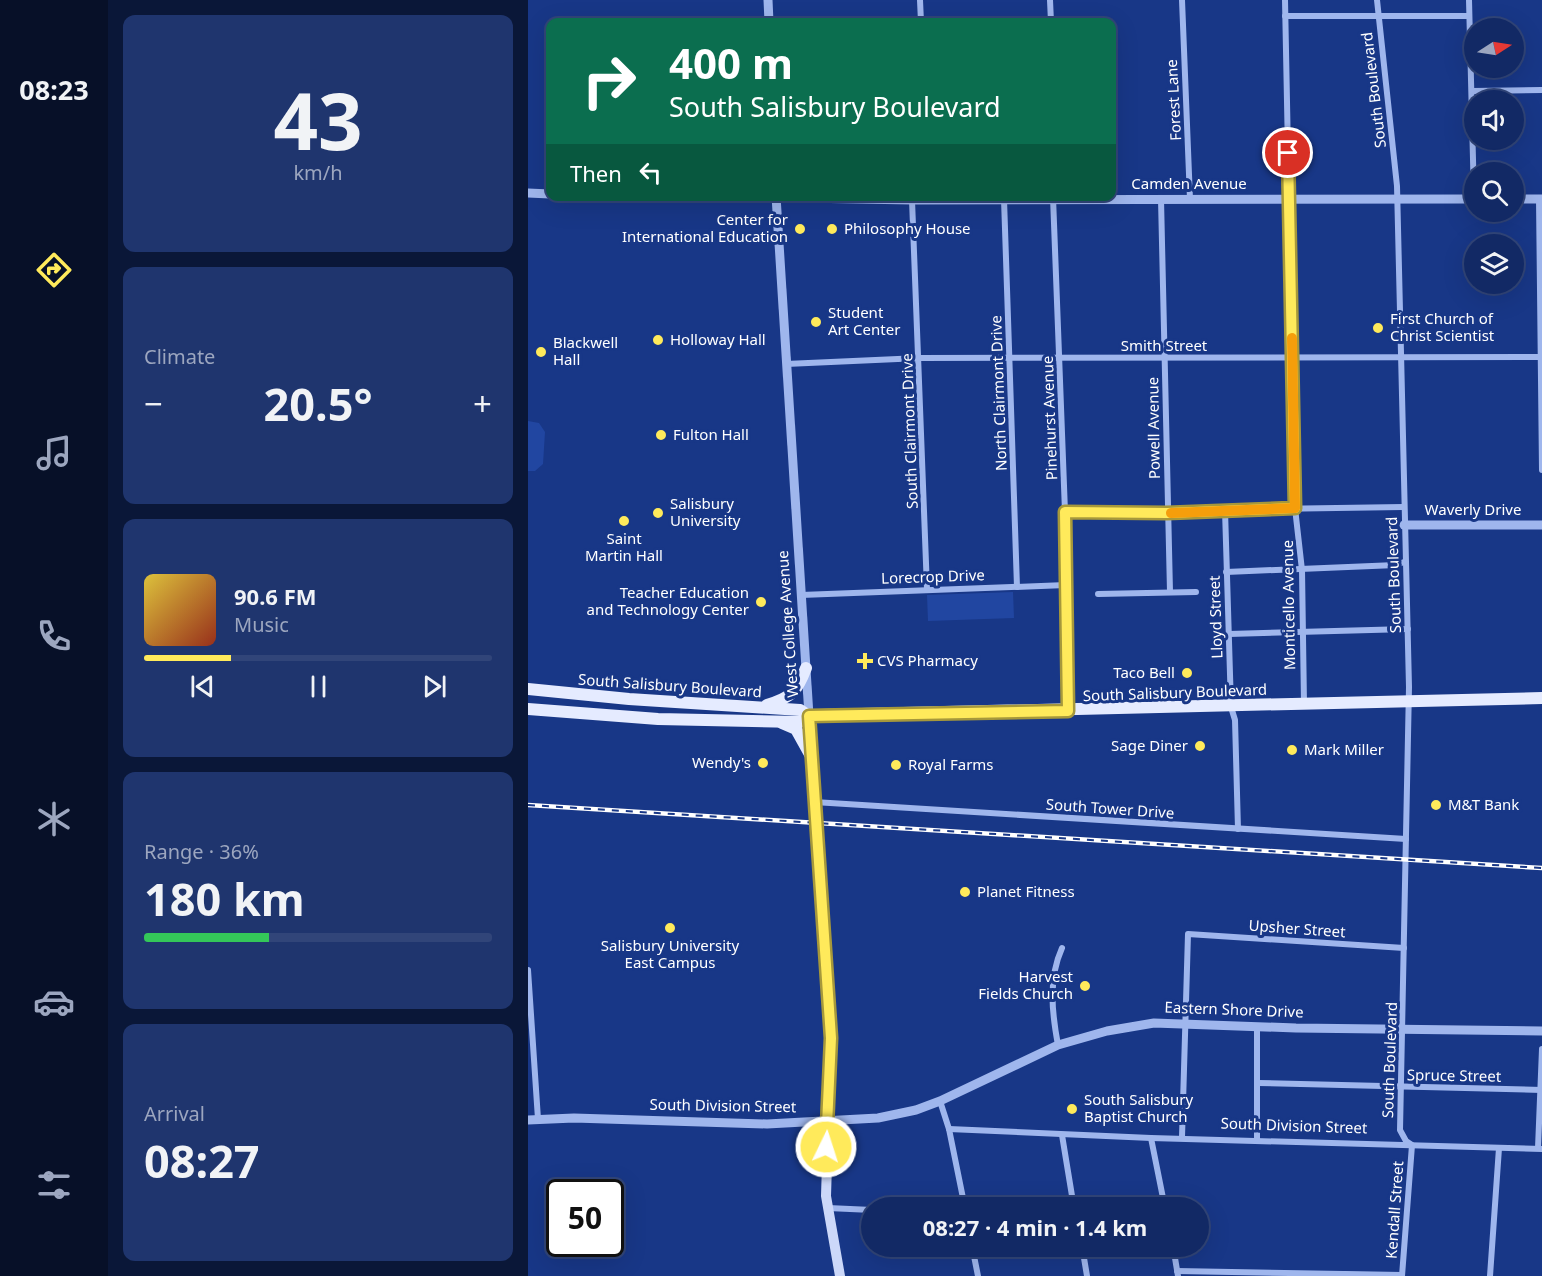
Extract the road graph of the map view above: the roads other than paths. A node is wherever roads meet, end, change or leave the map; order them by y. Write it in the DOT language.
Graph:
graph roads {
  1 [pos="768,0"];
  2 [pos="920,0"];
  3 [pos="1050,0"];
  4 [pos="1182,0"];
  5 [pos="1285,0"];
  6 [pos="1377,0"];
  7 [pos="1469,0"];
  8 [pos="1377,15"];
  9 [pos="1285,16"];
  10 [pos="1470,16"];
  11 [pos="769,18"];
  12 [pos="921,18"];
  13 [pos="1051,18"];
  14 [pos="1472,90"];
  15 [pos="1524,90"];
  16 [pos="1542,90"];
  17 [pos="528,193"];
  18 [pos="546,194"];
  19 [pos="1289,198"];
  20 [pos="1398,198"];
  21 [pos="1116,199"];
  22 [pos="1161,199"];
  23 [pos="1190,199"];
  24 [pos="1464,199"];
  25 [pos="1524,199"];
  26 [pos="1540,199"];
  27 [pos="776,201"];
  28 [pos="912,201"];
  29 [pos="1004,201"];
  30 [pos="1052,201"];
  31 [pos="1401,357"];
  32 [pos="1540,357"];
  33 [pos="920,358"];
  34 [pos="1011,358"];
  35 [pos="1060,358"];
  36 [pos="1166,358"];
  37 [pos="1292,359"];
  38 [pos="786,364"];
  39 [pos="1542,470"];
  40 [pos="1403,507"];
  41 [pos="1295,508"];
  42 [pos="1225,510"];
  43 [pos="1065,512"];
  44 [pos="1167,513"];
  45 [pos="1404,525"];
  46 [pos="1542,525"];
  47 [pos="1404,562"];
  48 [pos="1302,570"];
  49 [pos="1226,572"];
  50 [pos="1066,585"];
  51 [pos="1017,586"];
  52 [pos="927,589"];
  53 [pos="1170,592"];
  54 [pos="1196,592"];
  55 [pos="1098,594"];
  56 [pos="801,595"];
  57 [pos="1408,629"];
  58 [pos="1302,632"];
  59 [pos="1229,634"];
  60 [pos="806,668"];
  61 [pos="528,689"];
  62 [pos="1542,698"];
  63 [pos="629,699"];
  64 [pos="1409,702"];
  65 [pos="1304,705"];
  66 [pos="1231,707"];
  67 [pos="759,708"];
  68 [pos="528,709"];
  69 [pos="1068,711"];
  70 [pos="575,712"];
  71 [pos="809,716"];
  72 [pos="775,722"];
  73 [pos="811,756"];
  74 [pos="814,802"];
  75 [pos="1238,830"];
  76 [pos="1406,839"];
  77 [pos="1062,948"];
  78 [pos="1404,948"];
  79 [pos="528,969"];
  80 [pos="1186,1023"];
  81 [pos="1257,1026"];
  82 [pos="1404,1028"];
  83 [pos="1542,1031"];
  84 [pos="1058,1046"];
  85 [pos="1542,1049"];
  86 [pos="1258,1083"];
  87 [pos="1401,1088"];
  88 [pos="1541,1090"];
  89 [pos="940,1101"];
  90 [pos="533,1120"];
  91 [pos="828,1121"];
  92 [pos="950,1129"];
  93 [pos="1062,1135"];
  94 [pos="1182,1137"];
  95 [pos="1151,1138"];
  96 [pos="1257,1140"];
  97 [pos="1412,1145"];
  98 [pos="1498,1148"];
  99 [pos="1540,1148"];
  100 [pos="963,1197"];
  101 [pos="1072,1197"];
  102 [pos="1163,1197"];
  103 [pos="827,1208"];
  104 [pos="861,1210"];
  105 [pos="974,1257"];
  106 [pos="1084,1257"];
  107 [pos="1175,1257"];
  108 [pos="1178,1273"];
  109 [pos="1326,1275"];
  110 [pos="840,1276"];
  111 [pos="978,1276"];
  112 [pos="1087,1276"];
  113 [pos="1402,1276"];
  114 [pos="1490,1276"];
  1 -- 11 [label="street"];
  2 -- 12 [label="street"];
  3 -- 13 [label="street"];
  4 -- 23 [label="street, Forest Lane"];
  5 -- 9 [label="street, Monticello Avenue"];
  6 -- 8 [label="street, South Boulevard"];
  7 -- 10 [label="street"];
  8 -- 9 [label="street"];
  8 -- 10 [label="street"];
  8 -- 20 [label="street, South Boulevard"];
  9 -- 19 [label="street, Monticello Avenue"];
  10 -- 14 [label="street"];
  15 -- 16 [label="street"];
  17 -- 18 [label="street"];
  19 -- 20 [label="street, Camden Avenue"];
  19 -- 23 [label="street, Camden Avenue"];
  19 -- 37 [label="street, Monticello Avenue"];
  20 -- 24 [label="street, Camden Avenue"];
  20 -- 31 [label="street, South Boulevard"];
  21 -- 22 [label="street, Camden Avenue"];
  22 -- 23 [label="street, Camden Avenue"];
  22 -- 36 [label="street, Powell Avenue"];
  25 -- 26 [label="street"];
  26 -- 32 [label="street"];
  27 -- 38 [label="street, West College Avenue"];
  28 -- 33 [label="street, South Clairmont Drive"];
  29 -- 34 [label="street, North Clairmont Drive"];
  30 -- 35 [label="street, Pinehurst Avenue"];
  31 -- 32 [label="street, Smith Street"];
  31 -- 37 [label="street, Smith Street"];
  31 -- 40 [label="street, South Boulevard"];
  32 -- 39 [label="street"];
  33 -- 34 [label="street, Smith Street"];
  33 -- 38 [label="street, Smith Street"];
  33 -- 52 [label="street, South Clairmont Drive"];
  34 -- 35 [label="street, Smith Street"];
  34 -- 51 [label="street, North Clairmont Drive"];
  35 -- 36 [label="street, Smith Street"];
  35 -- 43 [label="street, Pinehurst Avenue"];
  36 -- 37 [label="street, Smith Street"];
  36 -- 44 [label="street, Powell Avenue"];
  37 -- 41 [label="street, Monticello Avenue"];
  38 -- 56 [label="street, West College Avenue"];
  40 -- 41 [label="street"];
  40 -- 45 [label="street, South Boulevard"];
  41 -- 42 [label="street"];
  41 -- 48 [label="street, Monticello Avenue"];
  42 -- 44 [label="street"];
  42 -- 49 [label="street, Lloyd Street"];
  43 -- 44 [label="street"];
  43 -- 50 [label="street, Pinehurst Avenue"];
  44 -- 53 [label="street, Powell Avenue"];
  45 -- 46 [label="street, Waverly Drive"];
  45 -- 47 [label="street, South Boulevard"];
  47 -- 48 [label="street"];
  47 -- 57 [label="street, South Boulevard"];
  48 -- 49 [label="street"];
  48 -- 58 [label="street, Monticello Avenue"];
  49 -- 59 [label="street, Lloyd Street"];
  50 -- 51 [label="street, Lorecrop Drive"];
  50 -- 69 [label="street, Pinehurst Avenue"];
  51 -- 52 [label="street, Lorecrop Drive"];
  52 -- 56 [label="street, Lorecrop Drive"];
  53 -- 54 [label="street"];
  53 -- 55 [label="street"];
  56 -- 60 [label="street, West College Avenue"];
  57 -- 58 [label="street"];
  57 -- 64 [label="street, South Boulevard"];
  58 -- 59 [label="street"];
  58 -- 65 [label="street, Monticello Avenue"];
  59 -- 66 [label="street, Lloyd Street"];
  60 -- 67 [label="main road"];
  60 -- 71 [label="street, West College Avenue"];
  61 -- 63 [label="main road, South Salisbury Boulevard"];
  62 -- 64 [label="main road, South Salisbury Boulevard"];
  63 -- 67 [label="main road, South Salisbury Boulevard"];
  63 -- 70 [label="main road"];
  64 -- 65 [label="main road, South Salisbury Boulevard"];
  64 -- 76 [label="street, South Boulevard"];
  65 -- 66 [label="main road, South Salisbury Boulevard"];
  66 -- 69 [label="main road, South Salisbury Boulevard"];
  66 -- 75 [label="street, Lloyd Street"];
  67 -- 71 [label="main road, South Salisbury Boulevard"];
  68 -- 70 [label="main road, South Salisbury Boulevard"];
  69 -- 71 [label="main road, South Salisbury Boulevard"];
  70 -- 72 [label="main road, South Salisbury Boulevard"];
  71 -- 72 [label="main road, South Salisbury Boulevard"];
  71 -- 73 [label="main road, West College Avenue"];
  72 -- 73 [label="main road"];
  73 -- 74 [label="main road, West College Avenue"];
  74 -- 75 [label="street, South Tower Drive"];
  74 -- 91 [label="main road, West College Avenue"];
  75 -- 76 [label="street, South Tower Drive"];
  76 -- 78 [label="street, South Boulevard"];
  77 -- 84 [label="street"];
  78 -- 80 [label="street, Upsher Street"];
  78 -- 82 [label="street, South Boulevard"];
  79 -- 90 [label="street"];
  80 -- 81 [label="street, Eastern Shore Drive"];
  80 -- 84 [label="street, Eastern Shore Drive"];
  80 -- 94 [label="street"];
  81 -- 82 [label="street, Eastern Shore Drive"];
  81 -- 86 [label="street"];
  82 -- 83 [label="street, Eastern Shore Drive"];
  82 -- 87 [label="street, South Boulevard"];
  84 -- 89 [label="street, Eastern Shore Drive"];
  85 -- 88 [label="street"];
  86 -- 87 [label="street, Spruce Street"];
  86 -- 96 [label="street"];
  87 -- 88 [label="street, Spruce Street"];
  87 -- 97 [label="street, South Boulevard"];
  88 -- 99 [label="street"];
  89 -- 91 [label="street, South Division Street"];
  89 -- 92 [label="street"];
  90 -- 91 [label="street, South Division Street"];
  91 -- 103 [label="main road, West College Avenue"];
  92 -- 93 [label="street, South Division Street"];
  92 -- 100 [label="street"];
  93 -- 95 [label="street, South Division Street"];
  93 -- 101 [label="street"];
  94 -- 95 [label="street, South Division Street"];
  94 -- 96 [label="street, South Division Street"];
  95 -- 102 [label="street"];
  96 -- 97 [label="street, South Division Street"];
  97 -- 98 [label="street, South Division Street"];
  97 -- 113 [label="street, Kendall Street"];
  98 -- 99 [label="street, South Division Street"];
  98 -- 114 [label="street"];
  103 -- 104 [label="street"];
  103 -- 110 [label="main road, West College Avenue"];
  105 -- 111 [label="street"];
  106 -- 112 [label="street"];
  107 -- 108 [label="street"];
  108 -- 109 [label="street"];
  109 -- 113 [label="street"];
}
